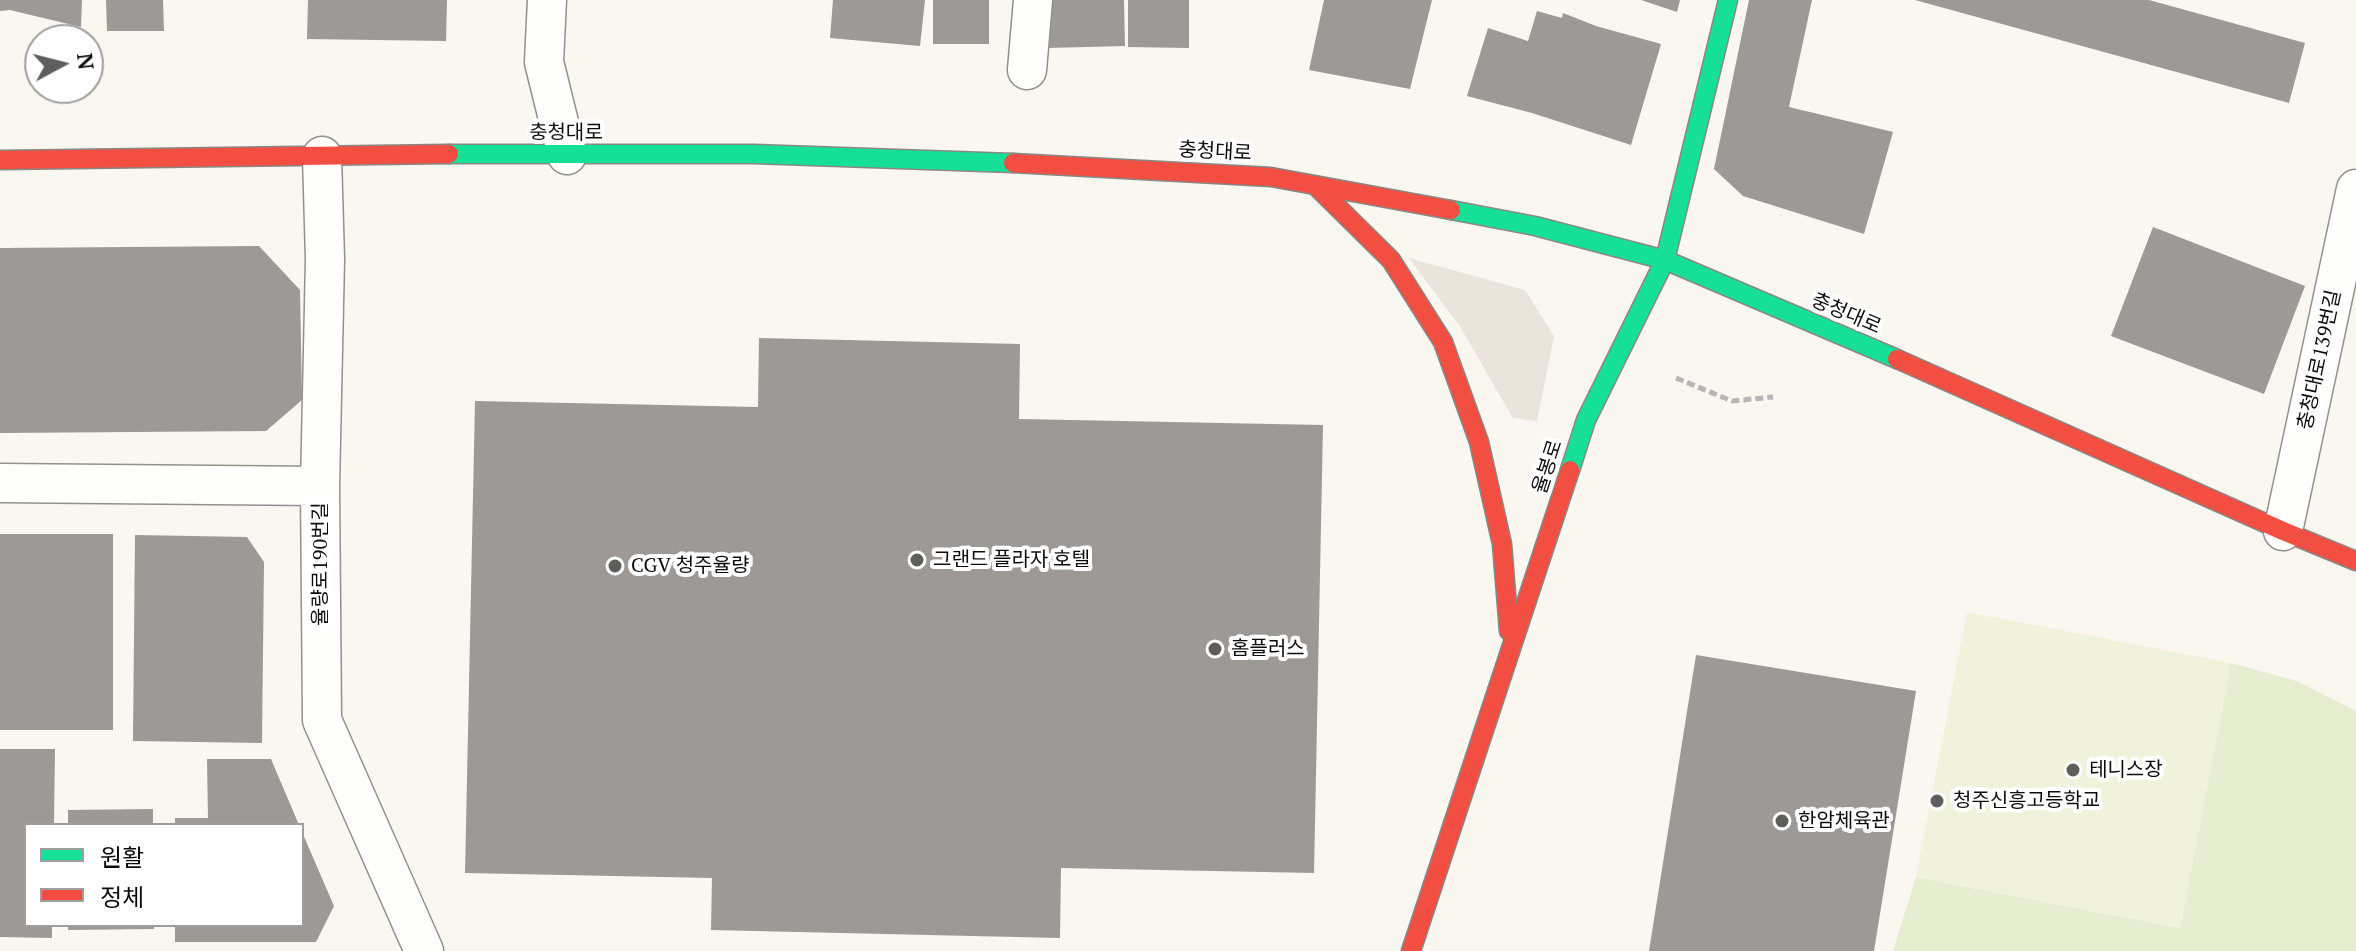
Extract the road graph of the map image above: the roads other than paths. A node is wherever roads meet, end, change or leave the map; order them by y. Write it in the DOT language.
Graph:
graph roads {
  1 [pos="547,0"];
  2 [pos="1033,0"];
  3 [pos="1728,0"];
  4 [pos="1027,70"];
  5 [pos="567,155"];
  6 [pos="322,156"];
  7 [pos="0,160"];
  8 [pos="1315,185"];
  9 [pos="2356,189"];
  10 [pos="1665,260"];
  11 [pos="0,483"];
  12 [pos="320,486"];
  13 [pos="2283,531"];
  14 [pos="2356,561"];
  15 [pos="1511,649"];
  16 [pos="424,951"];
  17 [pos="1411,951"];
  1 -- 5 [label="street"];
  2 -- 4 [label="street"];
  3 -- 10 [label="main road, 율봉로"];
  5 -- 6 [label="main road, 충청대로"];
  5 -- 8 [label="main road, 충청대로"];
  6 -- 7 [label="main road, 충청대로"];
  6 -- 12 [label="street, 율량로190번길"];
  8 -- 10 [label="main road, 충청대로"];
  8 -- 15 [label="main road"];
  9 -- 13 [label="street, 충청대로139번길"];
  10 -- 13 [label="main road, 충청대로"];
  10 -- 15 [label="main road, 율봉로"];
  11 -- 12 [label="street"];
  12 -- 16 [label="street, 율량로190번길"];
  13 -- 14 [label="main road, 충청대로"];
  15 -- 17 [label="main road, 율봉로"];
}
